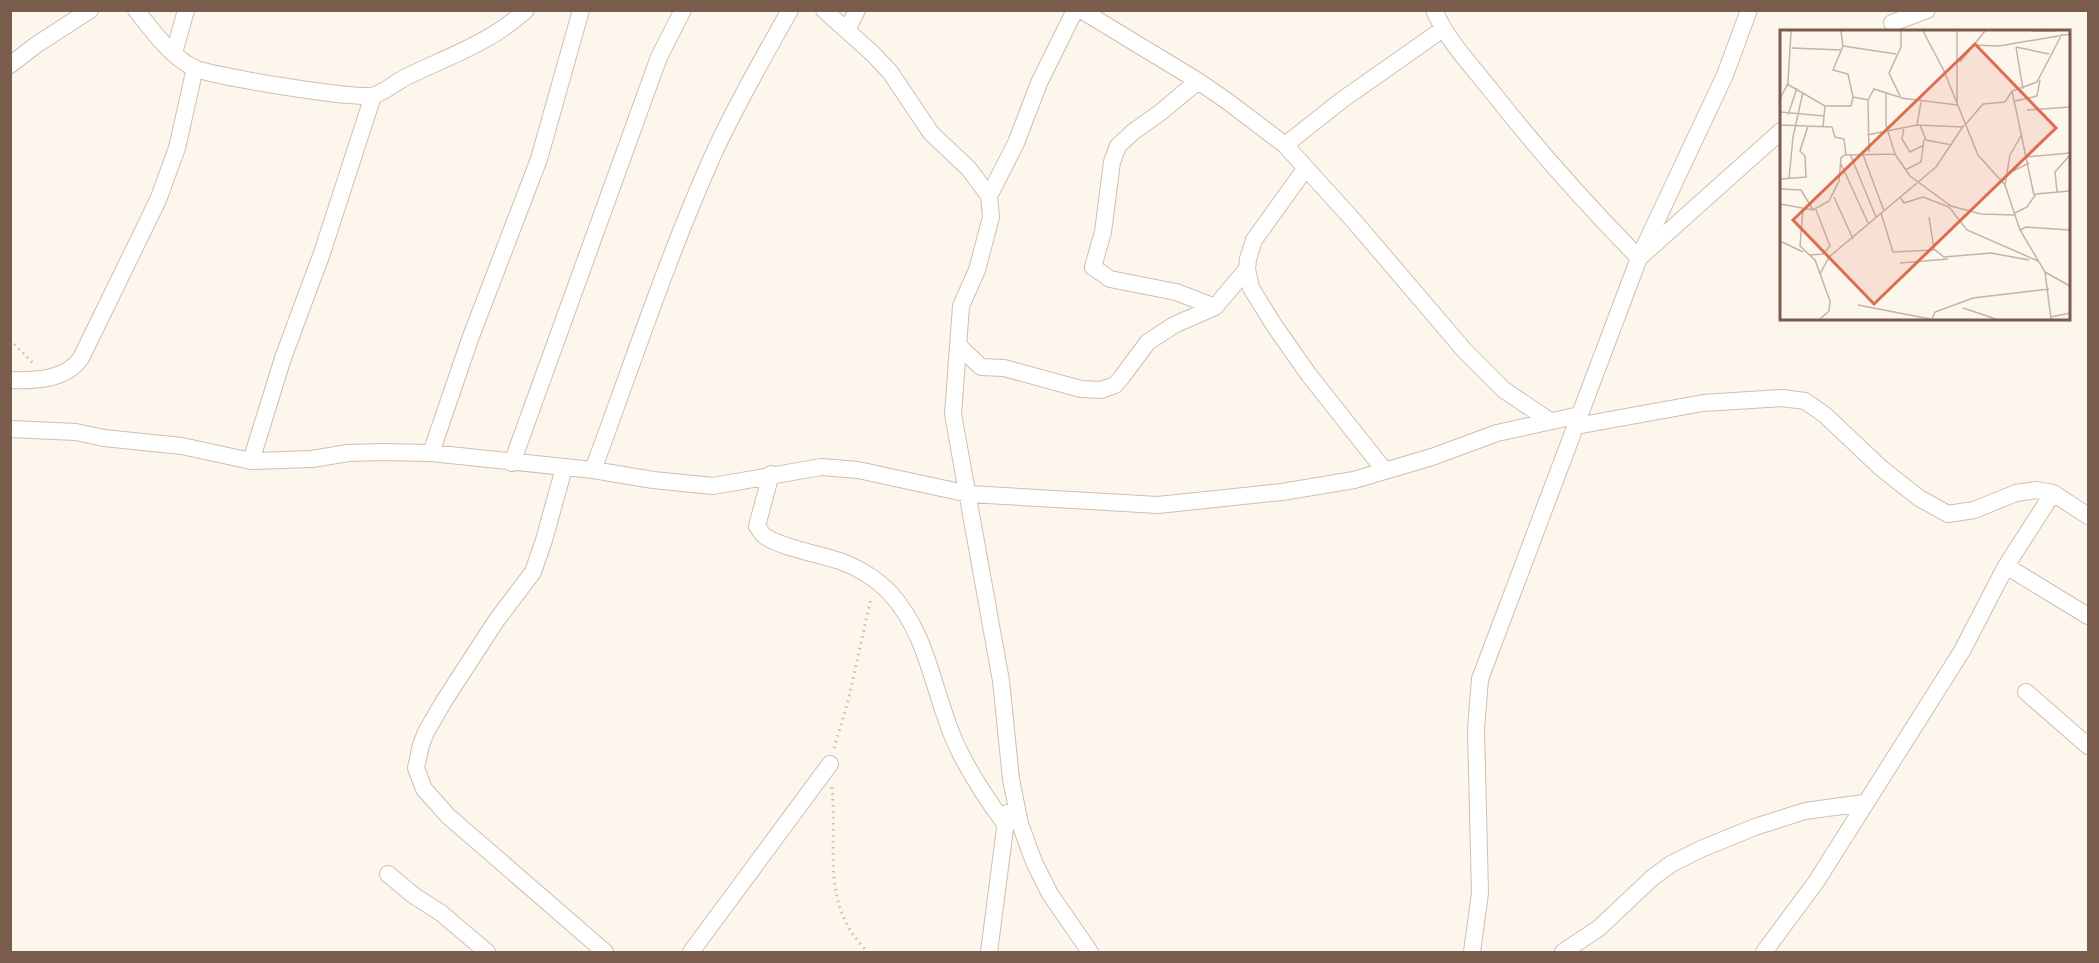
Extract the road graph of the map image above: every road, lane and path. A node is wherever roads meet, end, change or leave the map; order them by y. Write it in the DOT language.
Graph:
graph roads {
  1 [pos="90,10"];
  2 [pos="136,10"];
  3 [pos="186,10"];
  4 [pos="526,10"];
  5 [pos="581,10"];
  6 [pos="682,10"];
  7 [pos="790,10"];
  8 [pos="824,10"];
  9 [pos="857,10"];
  10 [pos="1075,10"];
  11 [pos="1081,10"];
  12 [pos="1434,10"];
  13 [pos="1749,10"];
  14 [pos="1904,10"];
  15 [pos="1927,10"];
  16 [pos="1887,27"];
  17 [pos="1443,29"];
  18 [pos="846,30"];
  19 [pos="174,53"];
  20 [pos="10,65"];
  21 [pos="195,68"];
  22 [pos="1198,81"];
  23 [pos="373,96"];
  24 [pos="1780,132"];
  25 [pos="1285,146"];
  26 [pos="1305,169"];
  27 [pos="989,196"];
  28 [pos="1638,258"];
  29 [pos="1247,269"];
  30 [pos="1215,307"];
  31 [pos="10,340"];
  32 [pos="958,345"];
  33 [pos="48,378"];
  34 [pos="10,380"];
  35 [pos="1550,421"];
  36 [pos="1578,421"];
  37 [pos="10,429"];
  38 [pos="431,453"];
  39 [pos="251,461"];
  40 [pos="512,463"];
  41 [pos="564,468"];
  42 [pos="593,470"];
  43 [pos="1385,471"];
  44 [pos="771,474"];
  45 [pos="969,494"];
  46 [pos="2053,494"];
  47 [pos="2088,516"];
  48 [pos="2006,566"];
  49 [pos="873,579"];
  50 [pos="2088,616"];
  51 [pos="2026,692"];
  52 [pos="2088,746"];
  53 [pos="830,764"];
  54 [pos="1011,780"];
  55 [pos="1864,803"];
  56 [pos="1005,824"];
  57 [pos="388,874"];
  58 [pos="487,952"];
  59 [pos="605,952"];
  60 [pos="691,952"];
  61 [pos="868,952"];
  62 [pos="989,952"];
  63 [pos="1090,952"];
  64 [pos="1472,952"];
  65 [pos="1563,952"];
  66 [pos="1764,952"];
  1 -- 20 [label="street"];
  2 -- 19 [label="street"];
  3 -- 19 [label="street"];
  4 -- 23 [label="street"];
  5 -- 38 [label="street"];
  6 -- 40 [label="street"];
  7 -- 42 [label="street"];
  8 -- 18 [label="street"];
  9 -- 18 [label="street"];
  10 -- 27 [label="street"];
  11 -- 22 [label="street"];
  12 -- 17 [label="street"];
  13 -- 28 [label="street"];
  14 -- 16 [label="street"];
  15 -- 16 [label="street"];
  17 -- 25 [label="street"];
  17 -- 28 [label="street"];
  18 -- 27 [label="street"];
  19 -- 21 [label="street"];
  21 -- 23 [label="street"];
  21 -- 33 [label="street"];
  22 -- 25 [label="street"];
  22 -- 30 [label="street"];
  23 -- 39 [label="street"];
  24 -- 28 [label="street"];
  25 -- 26 [label="street"];
  26 -- 29 [label="street"];
  26 -- 35 [label="street"];
  27 -- 32 [label="street"];
  28 -- 36 [label="street"];
  29 -- 30 [label="street"];
  29 -- 43 [label="street"];
  30 -- 32 [label="street"];
  31 -- 33 [label="path"];
  32 -- 45 [label="street"];
  33 -- 34 [label="street"];
  35 -- 36 [label="street"];
  35 -- 43 [label="street"];
  36 -- 46 [label="street"];
  36 -- 64 [label="street"];
  37 -- 39 [label="street"];
  38 -- 39 [label="street"];
  38 -- 40 [label="street"];
  40 -- 41 [label="street"];
  41 -- 42 [label="street"];
  41 -- 59 [label="street"];
  42 -- 44 [label="street"];
  43 -- 45 [label="street"];
  44 -- 45 [label="street"];
  44 -- 49 [label="street"];
  45 -- 54 [label="street"];
  46 -- 47 [label="street"];
  46 -- 48 [label="street"];
  48 -- 50 [label="street"];
  48 -- 55 [label="street"];
  49 -- 53 [label="path"];
  49 -- 56 [label="street"];
  51 -- 52 [label="street"];
  53 -- 60 [label="street"];
  53 -- 61 [label="path"];
  54 -- 56 [label="street"];
  54 -- 63 [label="street"];
  55 -- 65 [label="street"];
  55 -- 66 [label="street"];
  56 -- 62 [label="street"];
  57 -- 58 [label="street"];
}
